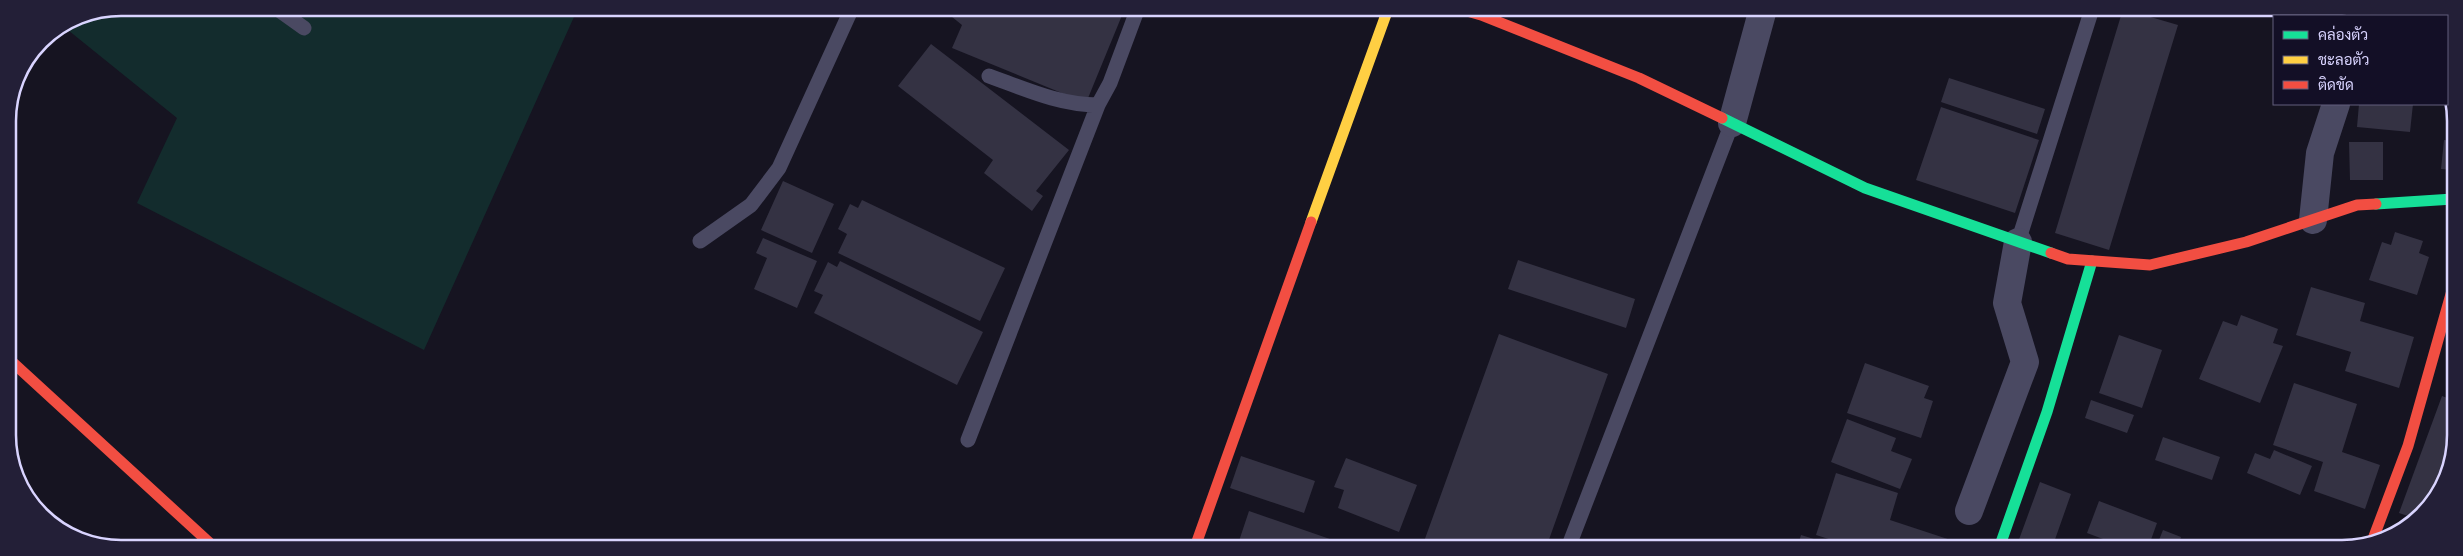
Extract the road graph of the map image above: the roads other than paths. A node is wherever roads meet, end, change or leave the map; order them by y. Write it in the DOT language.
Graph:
graph roads {
  1 [pos="287,16"];
  2 [pos="848,16"];
  3 [pos="1135,16"];
  4 [pos="1385,16"];
  5 [pos="1484,16"];
  6 [pos="1761,16"];
  7 [pos="2090,16"];
  8 [pos="304,28"];
  9 [pos="989,76"];
  10 [pos="1098,105"];
  11 [pos="2336,105"];
  12 [pos="1732,123"];
  13 [pos="2447,199"];
  14 [pos="2313,220"];
  15 [pos="700,241"];
  16 [pos="2018,242"];
  17 [pos="2092,261"];
  18 [pos="2447,309"];
  19 [pos="16,365"];
  20 [pos="968,440"];
  21 [pos="1969,511"];
  22 [pos="2374,535"];
  23 [pos="206,540"];
  24 [pos="1198,540"];
  25 [pos="1571,540"];
  26 [pos="2002,540"];
  1 -- 8 [label="lane"];
  2 -- 15 [label="lane"];
  3 -- 10 [label="lane"];
  4 -- 24 [label="street"];
  5 -- 12 [label="street"];
  6 -- 12 [label="street"];
  7 -- 16 [label="lane"];
  9 -- 10 [label="lane"];
  10 -- 20 [label="lane"];
  11 -- 14 [label="street"];
  12 -- 16 [label="street"];
  12 -- 25 [label="lane"];
  13 -- 14 [label="street"];
  14 -- 17 [label="street"];
  16 -- 17 [label="street"];
  16 -- 21 [label="street"];
  17 -- 26 [label="street"];
  18 -- 22 [label="street"];
  19 -- 23 [label="street"];
}
